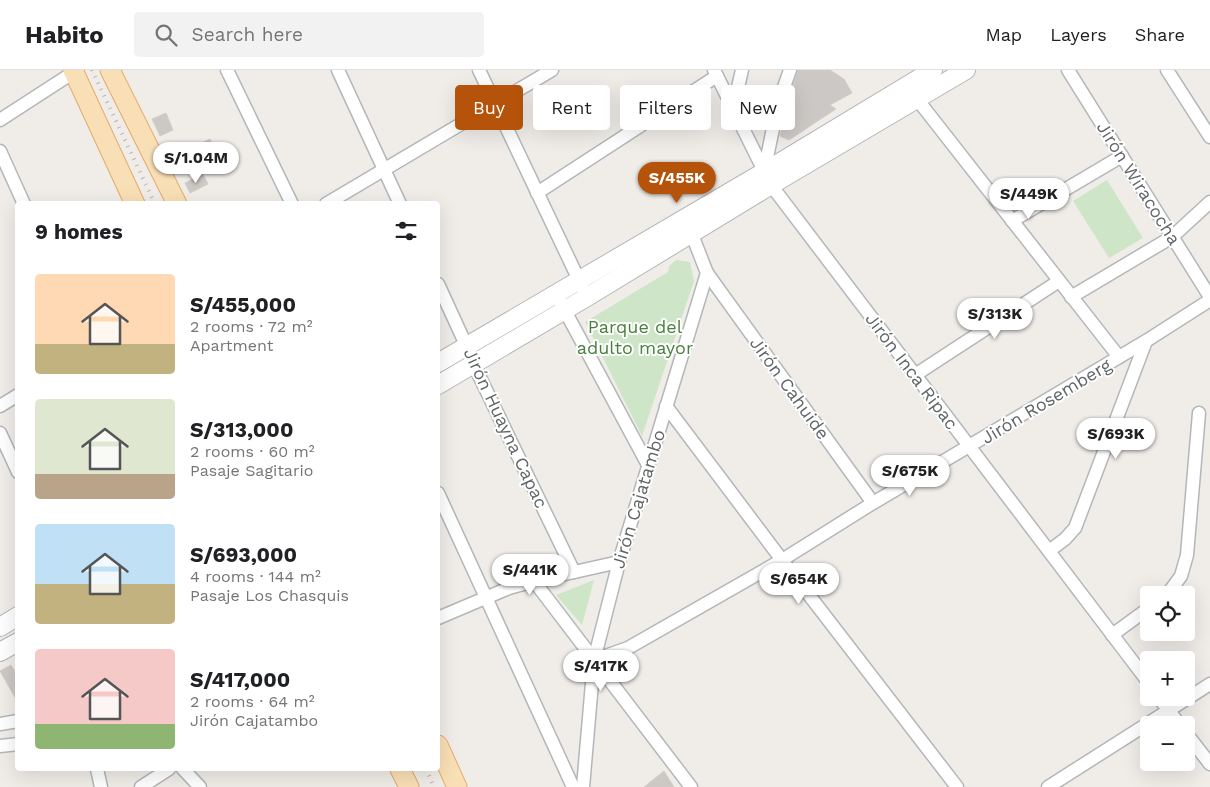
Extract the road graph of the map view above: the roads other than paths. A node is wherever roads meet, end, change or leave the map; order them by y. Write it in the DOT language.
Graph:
graph roads {
  1 [pos="110,70"];
  2 [pos="227,70"];
  3 [pos="338,70"];
  4 [pos="479,70"];
  5 [pos="552,70"];
  6 [pos="742,70"];
  7 [pos="790,70"];
  8 [pos="933,70"];
  9 [pos="966,70"];
  10 [pos="1068,70"];
  11 [pos="1167,70"];
  12 [pos="73,71"];
  13 [pos="716,73"];
  14 [pos="486,85"];
  15 [pos="722,85"];
  16 [pos="739,85"];
  17 [pos="523,87"];
  18 [pos="917,99"];
  19 [pos="0,120"];
  20 [pos="455,127"];
  21 [pos="507,130"];
  22 [pos="743,130"];
  23 [pos="1210,137"];
  24 [pos="0,151"];
  25 [pos="1122,156"];
  26 [pos="384,169"];
  27 [pos="767,178"];
  28 [pos="537,193"];
  29 [pos="23,201"];
  30 [pos="134,201"];
  31 [pos="176,201"];
  32 [pos="291,201"];
  33 [pos="331,201"];
  34 [pos="399,201"];
  35 [pos="1210,202"];
  36 [pos="1012,221"];
  37 [pos="689,225"];
  38 [pos="1172,237"];
  39 [pos="706,273"];
  40 [pos="579,281"];
  41 [pos="1059,281"];
  42 [pos="440,288"];
  43 [pos="556,294"];
  44 [pos="587,297"];
  45 [pos="1071,297"];
  46 [pos="1210,298"];
  47 [pos="565,310"];
  48 [pos="1146,341"];
  49 [pos="466,345"];
  50 [pos="1119,358"];
  51 [pos="440,362"];
  52 [pos="473,363"];
  53 [pos="915,376"];
  54 [pos="440,384"];
  55 [pos="15,397"];
  56 [pos="0,406"];
  57 [pos="666,406"];
  58 [pos="1199,413"];
  59 [pos="0,433"];
  60 [pos="969,446"];
  61 [pos="648,465"];
  62 [pos="15,466"];
  63 [pos="440,497"];
  64 [pos="872,503"];
  65 [pos="1048,551"];
  66 [pos="782,560"];
  67 [pos="619,562"];
  68 [pos="574,572"];
  69 [pos="534,581"];
  70 [pos="1173,586"];
  71 [pos="486,598"];
  72 [pos="1140,615"];
  73 [pos="440,617"];
  74 [pos="15,618"];
  75 [pos="0,627"];
  76 [pos="1112,635"];
  77 [pos="15,644"];
  78 [pos="0,652"];
  79 [pos="594,660"];
  80 [pos="1140,671"];
  81 [pos="1210,684"];
  82 [pos="1166,706"];
  83 [pos="1169,710"];
  84 [pos="1173,716"];
  85 [pos="15,722"];
  86 [pos="0,724"];
  87 [pos="15,744"];
  88 [pos="1195,745"];
  89 [pos="0,746"];
  90 [pos="440,749"];
  91 [pos="1210,764"];
  92 [pos="97,771"];
  93 [pos="166,771"];
  94 [pos="185,771"];
  95 [pos="101,787"];
  96 [pos="140,787"];
  97 [pos="200,787"];
  98 [pos="457,787"];
  99 [pos="573,787"];
  100 [pos="583,787"];
  101 [pos="691,787"];
  102 [pos="957,787"];
  103 [pos="1048,787"];
  1 -- 31 [label="main road"];
  2 -- 32 [label="street"];
  3 -- 26 [label="street"];
  4 -- 14 [label="street"];
  5 -- 17 [label="street"];
  6 -- 16 [label="street"];
  7 -- 27 [label="street"];
  8 -- 27 [label="main road"];
  9 -- 18 [label="main road"];
  10 -- 25 [label="street, Jirón Wiracocha"];
  11 -- 23 [label="street"];
  12 -- 19 [label="street"];
  12 -- 30 [label="main road"];
  13 -- 15 [label="street, Jirón Inca Ripac"];
  13 -- 28 [label="street"];
  18 -- 27 [label="main road"];
  18 -- 36 [label="street"];
  20 -- 26 [label="street"];
  21 -- 28 [label="street"];
  22 -- 27 [label="street, Jirón Inca Ripac"];
  24 -- 29 [label="street"];
  25 -- 36 [label="street"];
  25 -- 38 [label="street, Jirón Wiracocha"];
  26 -- 33 [label="street"];
  26 -- 34 [label="street"];
  27 -- 37 [label="main road"];
  27 -- 53 [label="street, Jirón Inca Ripac"];
  28 -- 40 [label="street"];
  35 -- 38 [label="street"];
  36 -- 41 [label="street"];
  37 -- 39 [label="street"];
  37 -- 40 [label="main road"];
  37 -- 44 [label="main road"];
  38 -- 45 [label="street"];
  38 -- 46 [label="street, Jirón Wiracocha"];
  39 -- 57 [label="street, Jirón Cajatambo"];
  39 -- 64 [label="street, Jirón Cahuide"];
  40 -- 43 [label="main road"];
  40 -- 44 [label="street"];
  41 -- 45 [label="street"];
  41 -- 53 [label="street"];
  42 -- 49 [label="street, Jirón Huayna Capac"];
  43 -- 47 [label="street"];
  43 -- 49 [label="main road"];
  44 -- 47 [label="main road"];
  45 -- 50 [label="street"];
  46 -- 48 [label="street, Jirón Rosemberg"];
  47 -- 52 [label="main road"];
  47 -- 61 [label="street"];
  48 -- 50 [label="street, Jirón Rosemberg"];
  48 -- 65 [label="street"];
  49 -- 51 [label="main road"];
  49 -- 52 [label="street, Jirón Huayna Capac"];
  50 -- 60 [label="street, Jirón Rosemberg"];
  52 -- 54 [label="main road"];
  52 -- 68 [label="street, Jirón Huayna Capac"];
  53 -- 60 [label="street, Jirón Inca Ripac"];
  55 -- 56 [label="street"];
  57 -- 61 [label="street, Jirón Cajatambo"];
  57 -- 66 [label="street"];
  58 -- 70 [label="street"];
  59 -- 62 [label="street"];
  60 -- 64 [label="street, Jirón Rosemberg"];
  60 -- 65 [label="street, Jirón Inca Ripac"];
  61 -- 67 [label="street, Jirón Cajatambo"];
  63 -- 71 [label="street"];
  64 -- 66 [label="street, Jirón Rosemberg"];
  65 -- 76 [label="street, Jirón Inca Ripac"];
  66 -- 79 [label="street, Jirón Rosemberg"];
  66 -- 102 [label="street"];
  67 -- 68 [label="street"];
  67 -- 79 [label="street, Jirón Cajatambo"];
  68 -- 69 [label="street"];
  69 -- 71 [label="street"];
  69 -- 79 [label="street"];
  71 -- 73 [label="street"];
  71 -- 99 [label="street"];
  72 -- 76 [label="street"];
  74 -- 75 [label="main road"];
  76 -- 80 [label="street, Jirón Inca Ripac"];
  77 -- 78 [label="main road"];
  79 -- 100 [label="street, Jirón Cajatambo"];
  79 -- 101 [label="street"];
  81 -- 83 [label="street"];
  82 -- 83 [label="street"];
  83 -- 84 [label="street"];
  83 -- 103 [label="street"];
  85 -- 86 [label="street"];
  87 -- 89 [label="street"];
  88 -- 91 [label="street"];
  90 -- 98 [label="main road"];
  92 -- 95 [label="street"];
  93 -- 96 [label="street"];
  94 -- 97 [label="street"];
}
